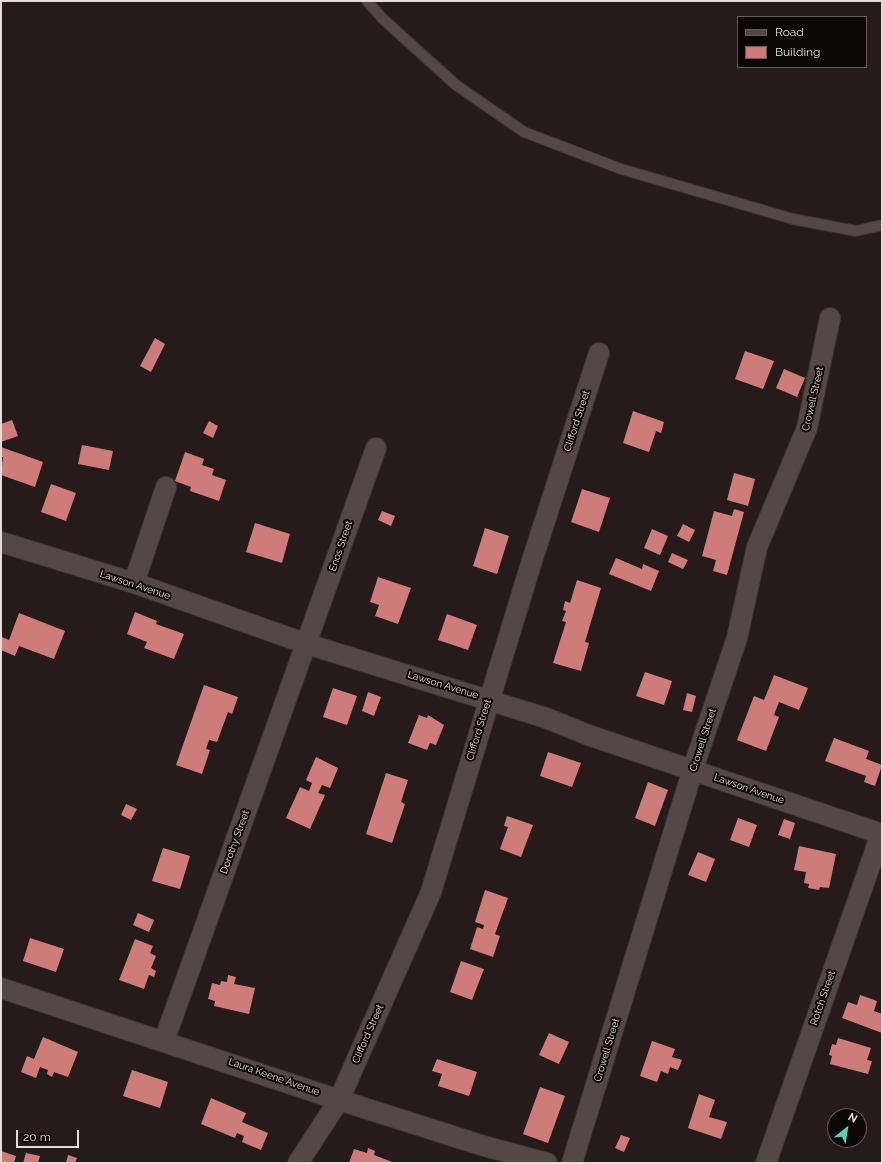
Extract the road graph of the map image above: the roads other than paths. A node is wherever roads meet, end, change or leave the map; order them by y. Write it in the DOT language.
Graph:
graph roads {
  1 [pos="367,1"];
  2 [pos="882,225"];
  3 [pos="830,318"];
  4 [pos="599,353"];
  5 [pos="376,448"];
  6 [pos="166,487"];
  7 [pos="1,542"];
  8 [pos="134,583"];
  9 [pos="307,644"];
  10 [pos="489,699"];
  11 [pos="693,769"];
  12 [pos="881,834"];
  13 [pos="1,988"];
  14 [pos="164,1041"];
  15 [pos="339,1100"];
  16 [pos="298,1163"];
  17 [pos="547,1163"];
  18 [pos="572,1163"];
  19 [pos="766,1163"];
  1 -- 2 [label="lane"];
  3 -- 11 [label="street, Crowell Street"];
  4 -- 10 [label="street, Clifford Street"];
  5 -- 9 [label="street, Enos Street"];
  6 -- 8 [label="street"];
  7 -- 8 [label="street, Lawson Avenue"];
  8 -- 9 [label="street, Lawson Avenue"];
  9 -- 10 [label="street, Lawson Avenue"];
  9 -- 14 [label="street, Dorothy Street"];
  10 -- 11 [label="street, Lawson Avenue"];
  10 -- 15 [label="street, Clifford Street"];
  11 -- 12 [label="street, Lawson Avenue"];
  11 -- 18 [label="street, Crowell Street"];
  12 -- 19 [label="street, Rotch Street"];
  13 -- 14 [label="street, Laura Keene Avenue"];
  14 -- 15 [label="street, Laura Keene Avenue"];
  15 -- 16 [label="street, Clifford Street"];
  15 -- 17 [label="street, Laura Keene Avenue"];
}
